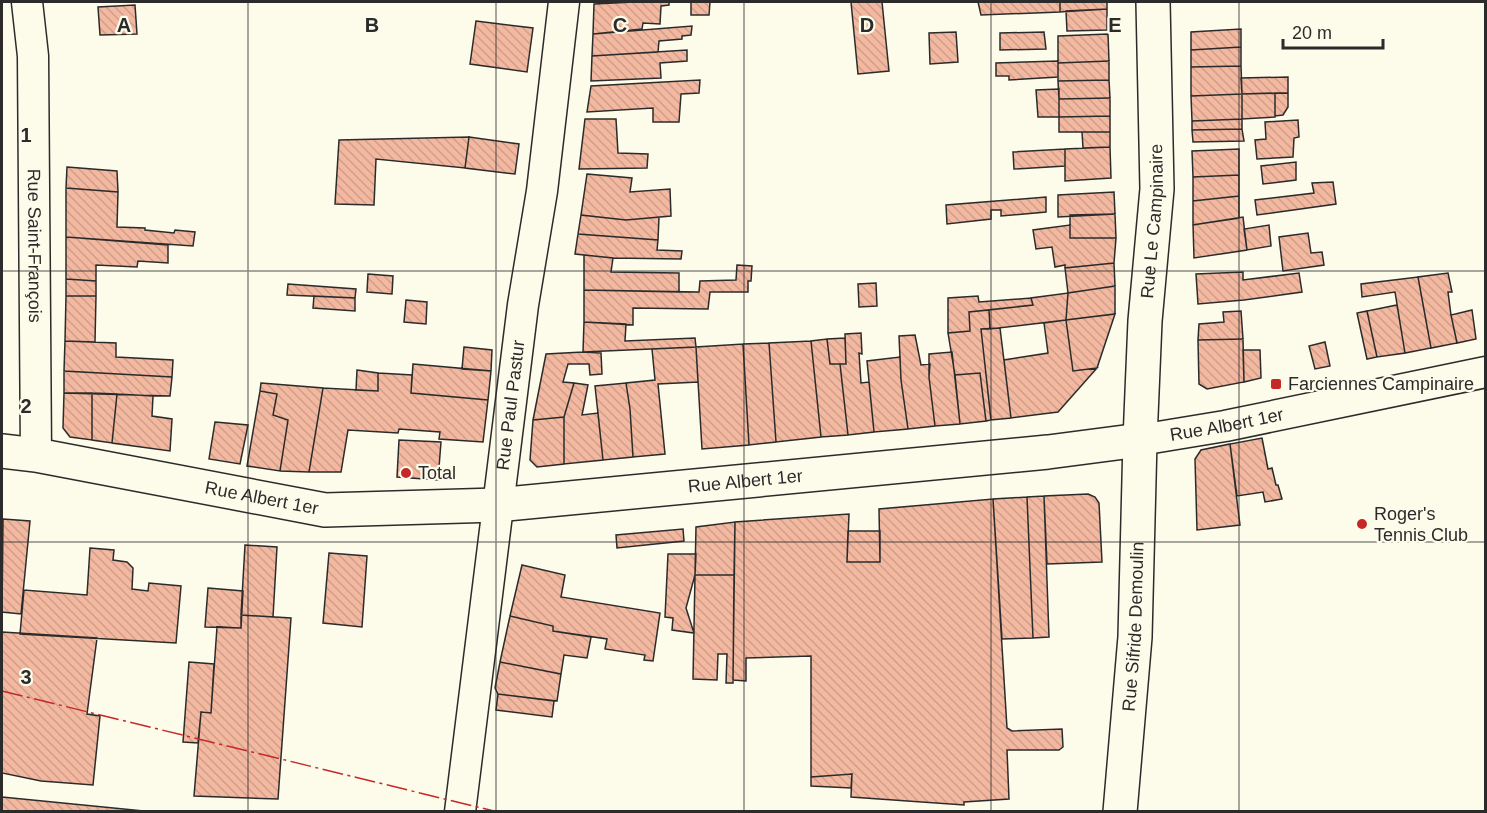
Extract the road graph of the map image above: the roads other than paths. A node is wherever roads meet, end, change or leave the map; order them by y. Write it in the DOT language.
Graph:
graph roads {
  1 [pos="27,2"];
  2 [pos="564,2"];
  3 [pos="1154,2"];
  4 [pos="1485,372"];
  5 [pos="1140,440"];
  6 [pos="2,451"];
  7 [pos="36,455"];
  8 [pos="497,505"];
  9 [pos="460,812"];
  10 [pos="1120,812"];
  1 -- 7 [label="street, Rue Saint-François"];
  2 -- 8 [label="street, Rue Paul Pastur"];
  3 -- 5 [label="main road, Rue Le Campinaire"];
  4 -- 5 [label="street, Rue Albert 1er"];
  5 -- 8 [label="main road, Rue Albert 1er"];
  5 -- 10 [label="main road, Rue Sifride Demoulin"];
  6 -- 7 [label="main road, Rue Albert 1er"];
  7 -- 8 [label="main road, Rue Albert 1er"];
  8 -- 9 [label="street, Rue Paul Pastur"];
}
